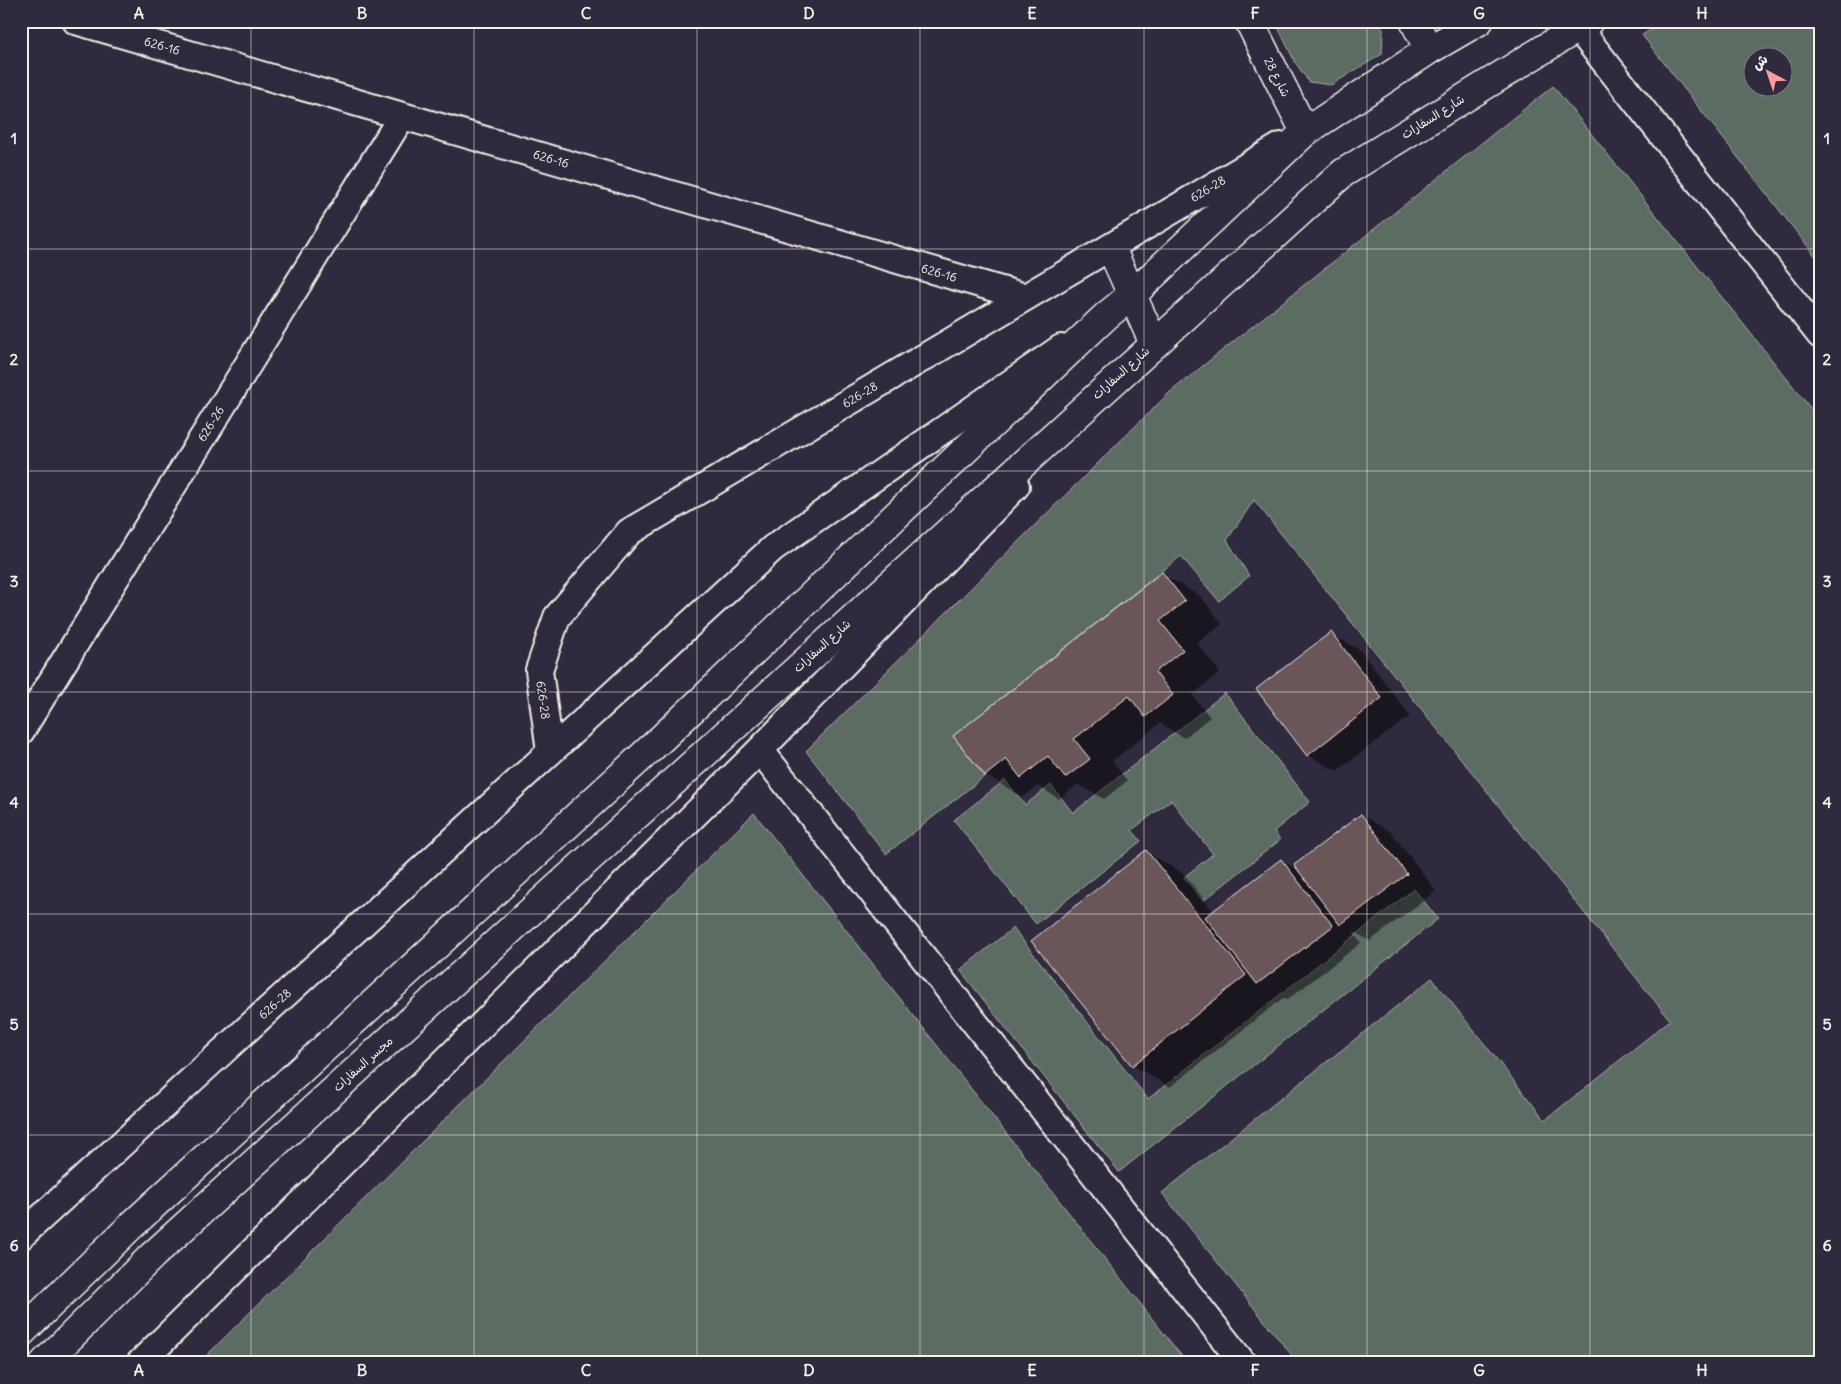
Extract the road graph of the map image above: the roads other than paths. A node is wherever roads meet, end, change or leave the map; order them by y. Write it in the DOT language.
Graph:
graph roads {
  1 [pos="76,21"];
  2 [pos="1249,21"];
  3 [pos="1414,21"];
  4 [pos="1479,21"];
  5 [pos="1584,24"];
  6 [pos="1429,50"];
  7 [pos="402,116"];
  8 [pos="1305,132"];
  9 [pos="1110,248"];
  10 [pos="1132,294"];
  11 [pos="1025,297"];
  12 [pos="1106,316"];
  13 [pos="1820,335"];
  14 [pos="1154,344"];
  15 [pos="21,731"];
  16 [pos="760,750"];
  17 [pos="550,752"];
  18 [pos="687,769"];
  19 [pos="21,1236"];
  20 [pos="21,1333"];
  21 [pos="44,1363"];
  22 [pos="140,1363"];
  23 [pos="1244,1363"];
  1 -- 7 [label="street, 626-16"];
  2 -- 8 [label="main road, شارع 28"];
  3 -- 6 [label="main road"];
  4 -- 6 [label="main road"];
  5 -- 13 [label="street"];
  5 -- 14 [label="main road, شارع السفارات"];
  6 -- 8 [label="main road"];
  7 -- 11 [label="street, 626-16"];
  7 -- 15 [label="street, 626-26"];
  8 -- 9 [label="street, 626-28"];
  8 -- 10 [label="main road"];
  9 -- 10 [label="main road"];
  9 -- 11 [label="street, 626-28"];
  10 -- 12 [label="main road"];
  10 -- 14 [label="main road"];
  11 -- 17 [label="street, 626-28"];
  12 -- 17 [label="street, 626-28"];
  12 -- 20 [label="main road"];
  14 -- 16 [label="street"];
  14 -- 18 [label="main road, شارع السفارات"];
  16 -- 22 [label="street"];
  16 -- 23 [label="street"];
  17 -- 19 [label="street, 626-28"];
  18 -- 21 [label="main road, مجسر السفارات"];
}
